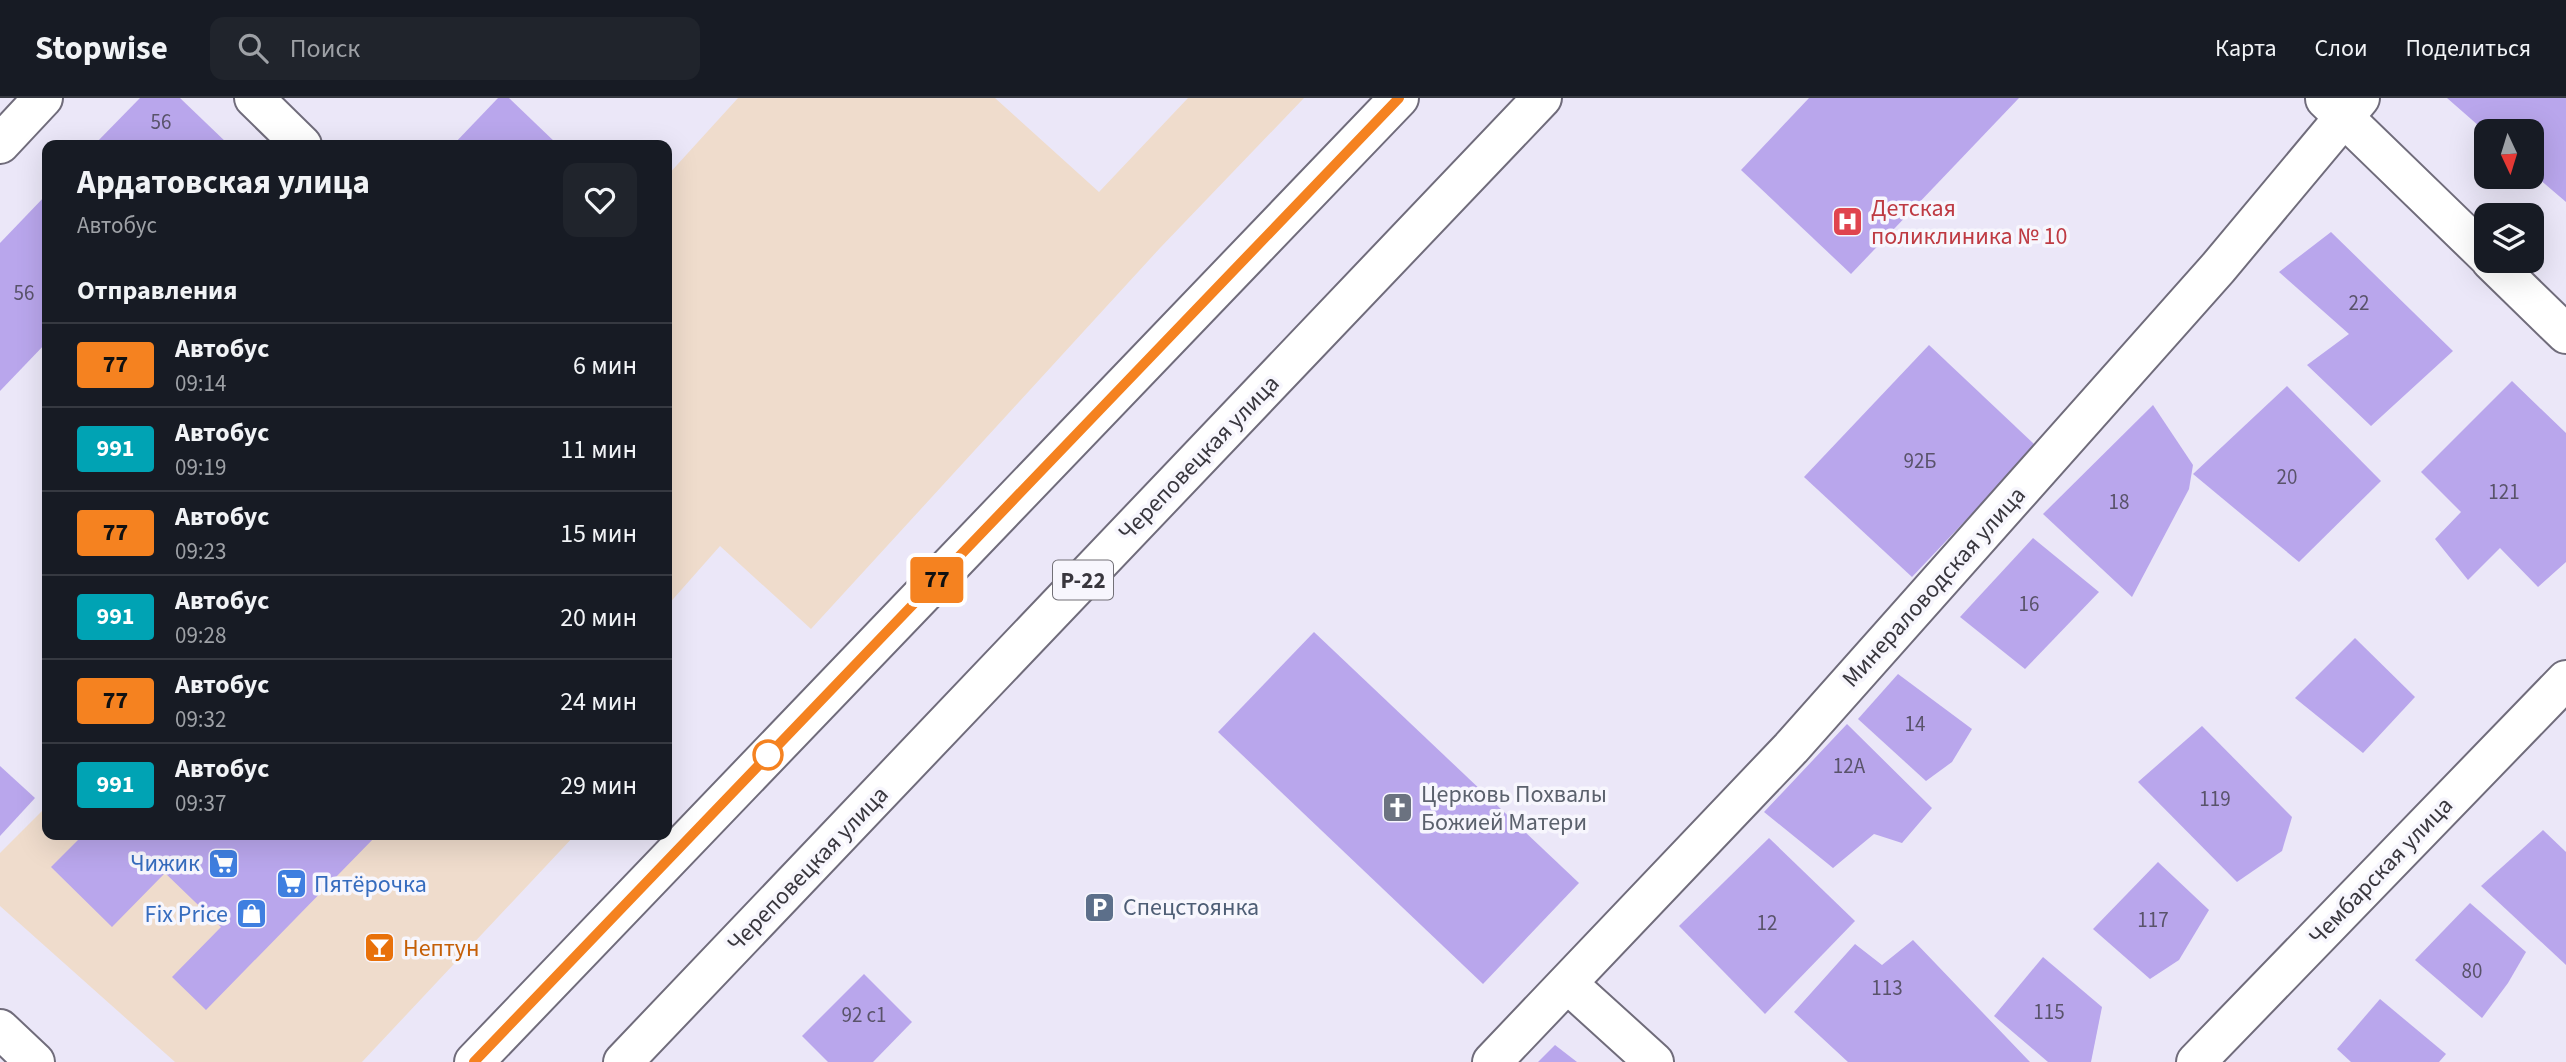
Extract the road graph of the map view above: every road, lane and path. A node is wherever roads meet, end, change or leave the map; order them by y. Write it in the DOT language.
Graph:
graph roads {
  1 [pos="43,98"];
  2 [pos="254,98"];
  3 [pos="1399,98"];
  4 [pos="1542,98"];
  5 [pos="2343,104"];
  6 [pos="297,140"];
  7 [pos="0,144"];
  8 [pos="2474,242"];
  9 [pos="2503,273"];
  10 [pos="2566,334"];
  11 [pos="2566,680"];
  12 [pos="1568,984"];
  13 [pos="0,1029"];
  14 [pos="35,1062"];
  15 [pos="474,1062"];
  16 [pos="623,1062"];
  17 [pos="1492,1062"];
  18 [pos="1654,1062"];
  19 [pos="2196,1062"];
  1 -- 7 [label="main road"];
  2 -- 6 [label="main road"];
  3 -- 15 [label="main road"];
  4 -- 16 [label="main road, Череповецкая улица / Р-22"];
  5 -- 8 [label="main road"];
  5 -- 12 [label="main road, Минераловодская улица"];
  9 -- 10 [label="main road"];
  11 -- 19 [label="main road, Чембарская улица"];
  12 -- 17 [label="main road, Минераловодская улица"];
  12 -- 18 [label="main road"];
  13 -- 14 [label="main road"];
}
